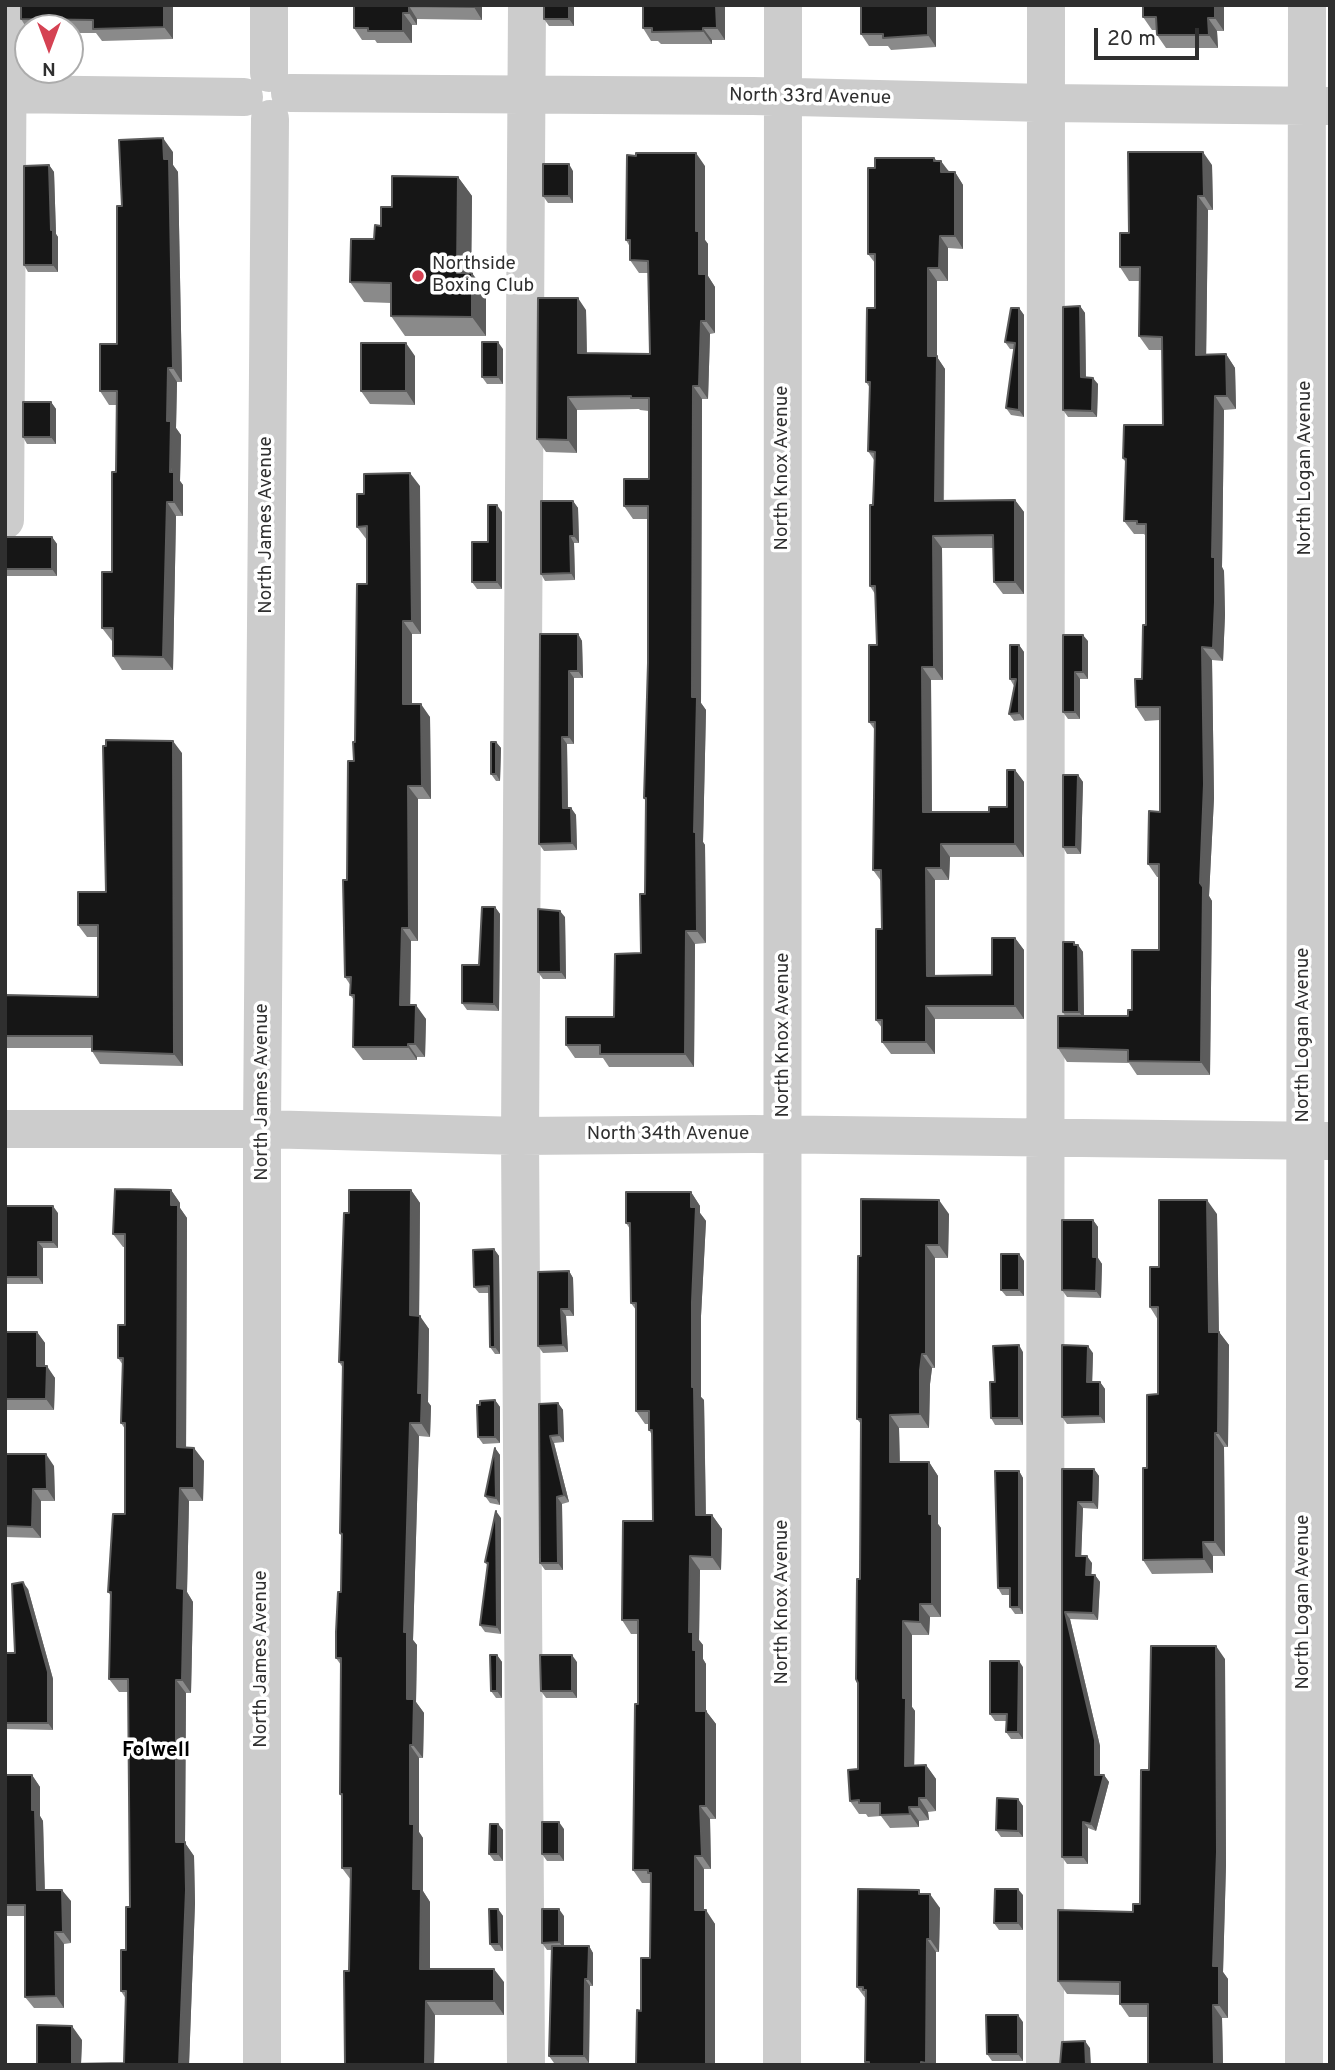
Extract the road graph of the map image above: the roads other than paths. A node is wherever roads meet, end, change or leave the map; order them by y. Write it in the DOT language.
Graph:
graph roads {
  1 [pos="8,5"];
  2 [pos="269,5"];
  3 [pos="527,5"];
  4 [pos="783,5"];
  5 [pos="1046,5"];
  6 [pos="1307,5"];
  7 [pos="7,94"];
  8 [pos="528,94"];
  9 [pos="268,96"];
  10 [pos="783,97"];
  11 [pos="1046,103"];
  12 [pos="1318,106"];
  13 [pos="5,520"];
  14 [pos="5,1129"];
  15 [pos="262,1129"];
  16 [pos="520,1136"];
  17 [pos="784,1136"];
  18 [pos="1046,1138"];
  19 [pos="1317,1141"];
  20 [pos="262,2065"];
  21 [pos="526,2065"];
  22 [pos="782,2065"];
  23 [pos="1045,2065"];
  24 [pos="1304,2065"];
  1 -- 7 [label="street"];
  2 -- 9 [label="street, North James Avenue"];
  3 -- 8 [label="street"];
  4 -- 10 [label="street, North Knox Avenue"];
  5 -- 11 [label="street"];
  6 -- 12 [label="street, North Logan Avenue"];
  7 -- 9 [label="street, North 33rd Avenue"];
  7 -- 13 [label="street"];
  8 -- 9 [label="street, North 33rd Avenue"];
  8 -- 10 [label="street, North 33rd Avenue"];
  8 -- 16 [label="street"];
  9 -- 15 [label="street, North James Avenue"];
  10 -- 11 [label="street, North 33rd Avenue"];
  10 -- 17 [label="street, North Knox Avenue"];
  11 -- 12 [label="street, North 33rd Avenue"];
  11 -- 18 [label="street"];
  12 -- 19 [label="street, North Logan Avenue"];
  14 -- 15 [label="street, North 34th Avenue"];
  15 -- 16 [label="street, North 34th Avenue"];
  15 -- 20 [label="street, North James Avenue"];
  16 -- 17 [label="street, North 34th Avenue"];
  16 -- 21 [label="street"];
  17 -- 18 [label="street, North 34th Avenue"];
  17 -- 22 [label="street, North Knox Avenue"];
  18 -- 19 [label="street, North 34th Avenue"];
  18 -- 23 [label="street"];
  19 -- 24 [label="street, North Logan Avenue"];
}
